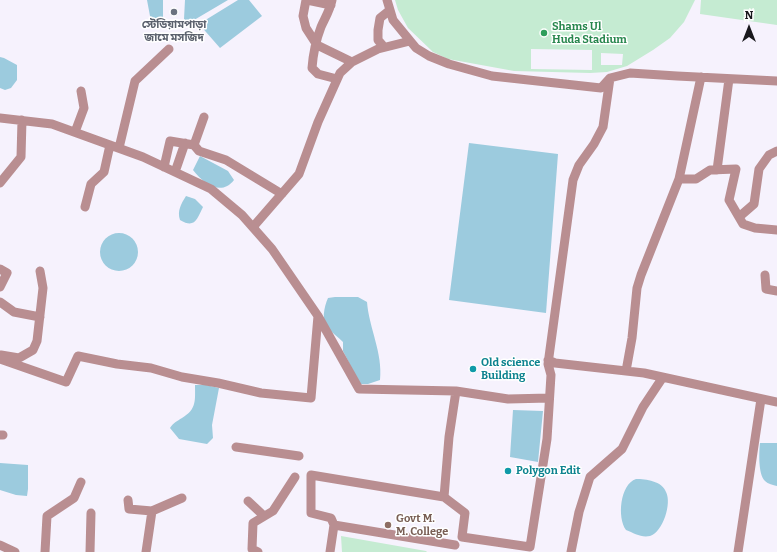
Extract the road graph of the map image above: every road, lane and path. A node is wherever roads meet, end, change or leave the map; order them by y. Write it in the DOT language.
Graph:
graph roads {
  1 [pos="306,0"];
  2 [pos="386,0"];
  3 [pos="331,2"];
  4 [pos="390,10"];
  5 [pos="410,41"];
  6 [pos="317,45"];
  7 [pos="384,47"];
  8 [pos="169,49"];
  9 [pos="352,62"];
  10 [pos="701,77"];
  11 [pos="610,78"];
  12 [pos="729,78"];
  13 [pos="337,79"];
  14 [pos="777,81"];
  15 [pos="81,91"];
  16 [pos="204,117"];
  17 [pos="0,118"];
  18 [pos="22,120"];
  19 [pos="75,132"];
  20 [pos="190,144"];
  21 [pos="110,145"];
  22 [pos="119,148"];
  23 [pos="777,151"];
  24 [pos="164,167"];
  25 [pos="716,170"];
  26 [pos="175,172"];
  27 [pos="679,179"];
  28 [pos="0,183"];
  29 [pos="282,194"];
  30 [pos="85,207"];
  31 [pos="739,217"];
  32 [pos="253,227"];
  33 [pos="777,230"];
  34 [pos="0,269"];
  35 [pos="40,271"];
  36 [pos="765,275"];
  37 [pos="0,287"];
  38 [pos="777,291"];
  39 [pos="0,302"];
  40 [pos="318,316"];
  41 [pos="40,317"];
  42 [pos="0,355"];
  43 [pos="0,359"];
  44 [pos="548,360"];
  45 [pos="626,371"];
  46 [pos="662,377"];
  47 [pos="456,391"];
  48 [pos="549,398"];
  49 [pos="761,399"];
  50 [pos="777,402"];
  51 [pos="236,447"];
  52 [pos="299,456"];
  53 [pos="295,477"];
  54 [pos="81,482"];
  55 [pos="444,497"];
  56 [pos="182,498"];
  57 [pos="128,500"];
  58 [pos="248,502"];
  59 [pos="152,511"];
  60 [pos="91,513"];
  61 [pos="264,516"];
  62 [pos="334,525"];
  63 [pos="462,537"];
  64 [pos="0,545"];
  65 [pos="455,549"];
  66 [pos="529,549"];
  67 [pos="15,552"];
  68 [pos="45,552"];
  69 [pos="90,552"];
  70 [pos="146,552"];
  71 [pos="258,552"];
  72 [pos="330,552"];
  73 [pos="571,552"];
  74 [pos="738,552"];
  1 -- 3 [label="street"];
  1 -- 6 [label="street"];
  2 -- 4 [label="street"];
  3 -- 6 [label="street"];
  4 -- 5 [label="street"];
  4 -- 7 [label="street"];
  5 -- 7 [label="street"];
  5 -- 11 [label="street"];
  6 -- 9 [label="street"];
  6 -- 13 [label="street"];
  7 -- 9 [label="street"];
  8 -- 22 [label="street"];
  9 -- 13 [label="street"];
  10 -- 11 [label="street"];
  10 -- 12 [label="street"];
  10 -- 27 [label="street"];
  11 -- 44 [label="street"];
  12 -- 14 [label="street"];
  12 -- 25 [label="street"];
  13 -- 29 [label="street"];
  15 -- 19 [label="street"];
  16 -- 20 [label="street"];
  17 -- 18 [label="street"];
  18 -- 19 [label="street"];
  18 -- 28 [label="street"];
  19 -- 21 [label="street"];
  20 -- 24 [label="street"];
  20 -- 26 [label="street"];
  20 -- 29 [label="street"];
  21 -- 22 [label="street"];
  21 -- 30 [label="street"];
  22 -- 24 [label="street"];
  23 -- 31 [label="street"];
  24 -- 26 [label="street"];
  25 -- 27 [label="street"];
  25 -- 31 [label="street"];
  26 -- 32 [label="street"];
  27 -- 45 [label="street"];
  29 -- 32 [label="street"];
  31 -- 33 [label="street"];
  32 -- 40 [label="street"];
  34 -- 37 [label="street"];
  35 -- 41 [label="street"];
  36 -- 38 [label="street"];
  39 -- 41 [label="street"];
  40 -- 43 [label="street"];
  40 -- 47 [label="street"];
  41 -- 42 [label="street"];
  44 -- 45 [label="street"];
  44 -- 48 [label="street"];
  45 -- 46 [label="street"];
  46 -- 49 [label="street"];
  46 -- 73 [label="street"];
  47 -- 48 [label="street"];
  47 -- 55 [label="street"];
  48 -- 66 [label="street"];
  49 -- 50 [label="street"];
  49 -- 74 [label="street"];
  51 -- 52 [label="street"];
  53 -- 61 [label="street"];
  54 -- 68 [label="street"];
  55 -- 62 [label="street"];
  55 -- 63 [label="street"];
  56 -- 59 [label="street"];
  57 -- 59 [label="street"];
  58 -- 61 [label="street"];
  59 -- 70 [label="street"];
  60 -- 69 [label="street"];
  61 -- 71 [label="street"];
  62 -- 65 [label="street"];
  62 -- 72 [label="street"];
  63 -- 65 [label="street"];
  63 -- 66 [label="street"];
  64 -- 67 [label="street"];
}
